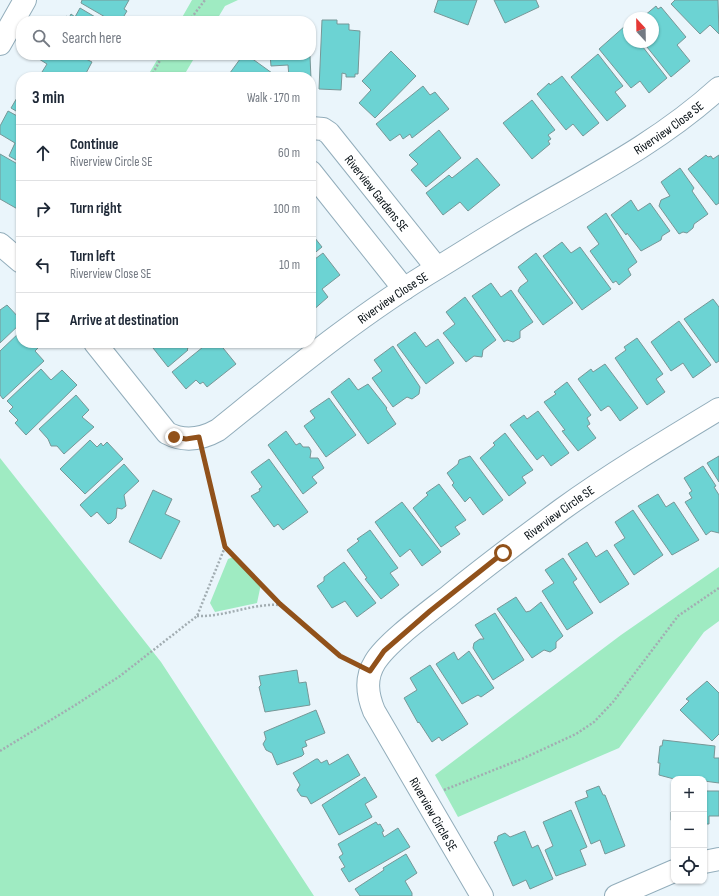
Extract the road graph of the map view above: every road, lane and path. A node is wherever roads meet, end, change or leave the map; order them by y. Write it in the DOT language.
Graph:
graph roads {
  1 [pos="25,0"];
  2 [pos="205,0"];
  3 [pos="193,16"];
  4 [pos="0,44"];
  5 [pos="160,60"];
  6 [pos="154,72"];
  7 [pos="719,88"];
  8 [pos="316,128"];
  9 [pos="316,178"];
  10 [pos="0,244"];
  11 [pos="16,258"];
  12 [pos="437,268"];
  13 [pos="404,289"];
  14 [pos="99,348"];
  15 [pos="719,409"];
  16 [pos="199,437"];
  17 [pos="225,547"];
  18 [pos="719,588"];
  19 [pos="280,604"];
  20 [pos="197,616"];
  21 [pos="370,671"];
  22 [pos="0,746"];
  23 [pos="6,746"];
  24 [pos="0,751"];
  25 [pos="425,798"];
  26 [pos="719,858"];
  27 [pos="707,861"];
  28 [pos="671,872"];
  29 [pos="482,896"];
  30 [pos="616,896"];
  1 -- 4 [label="street"];
  2 -- 3 [label="path"];
  5 -- 6 [label="path"];
  7 -- 12 [label="street, Riverview Close SE"];
  8 -- 12 [label="street, Riverview Gardens SE"];
  9 -- 13 [label="street"];
  10 -- 11 [label="street"];
  12 -- 13 [label="street, Riverview Close SE"];
  13 -- 16 [label="street, Riverview Close SE"];
  14 -- 16 [label="street, Riverview Close SE"];
  15 -- 21 [label="street, Riverview Circle SE"];
  16 -- 17 [label="path"];
  17 -- 19 [label="path"];
  17 -- 20 [label="path"];
  18 -- 25 [label="path"];
  19 -- 20 [label="path"];
  19 -- 21 [label="path"];
  20 -- 23 [label="path"];
  21 -- 25 [label="street, Riverview Circle SE"];
  22 -- 23 [label="path"];
  23 -- 24 [label="path"];
  25 -- 29 [label="street, Riverview Circle SE"];
  26 -- 27 [label="street"];
  28 -- 30 [label="street"];
}
